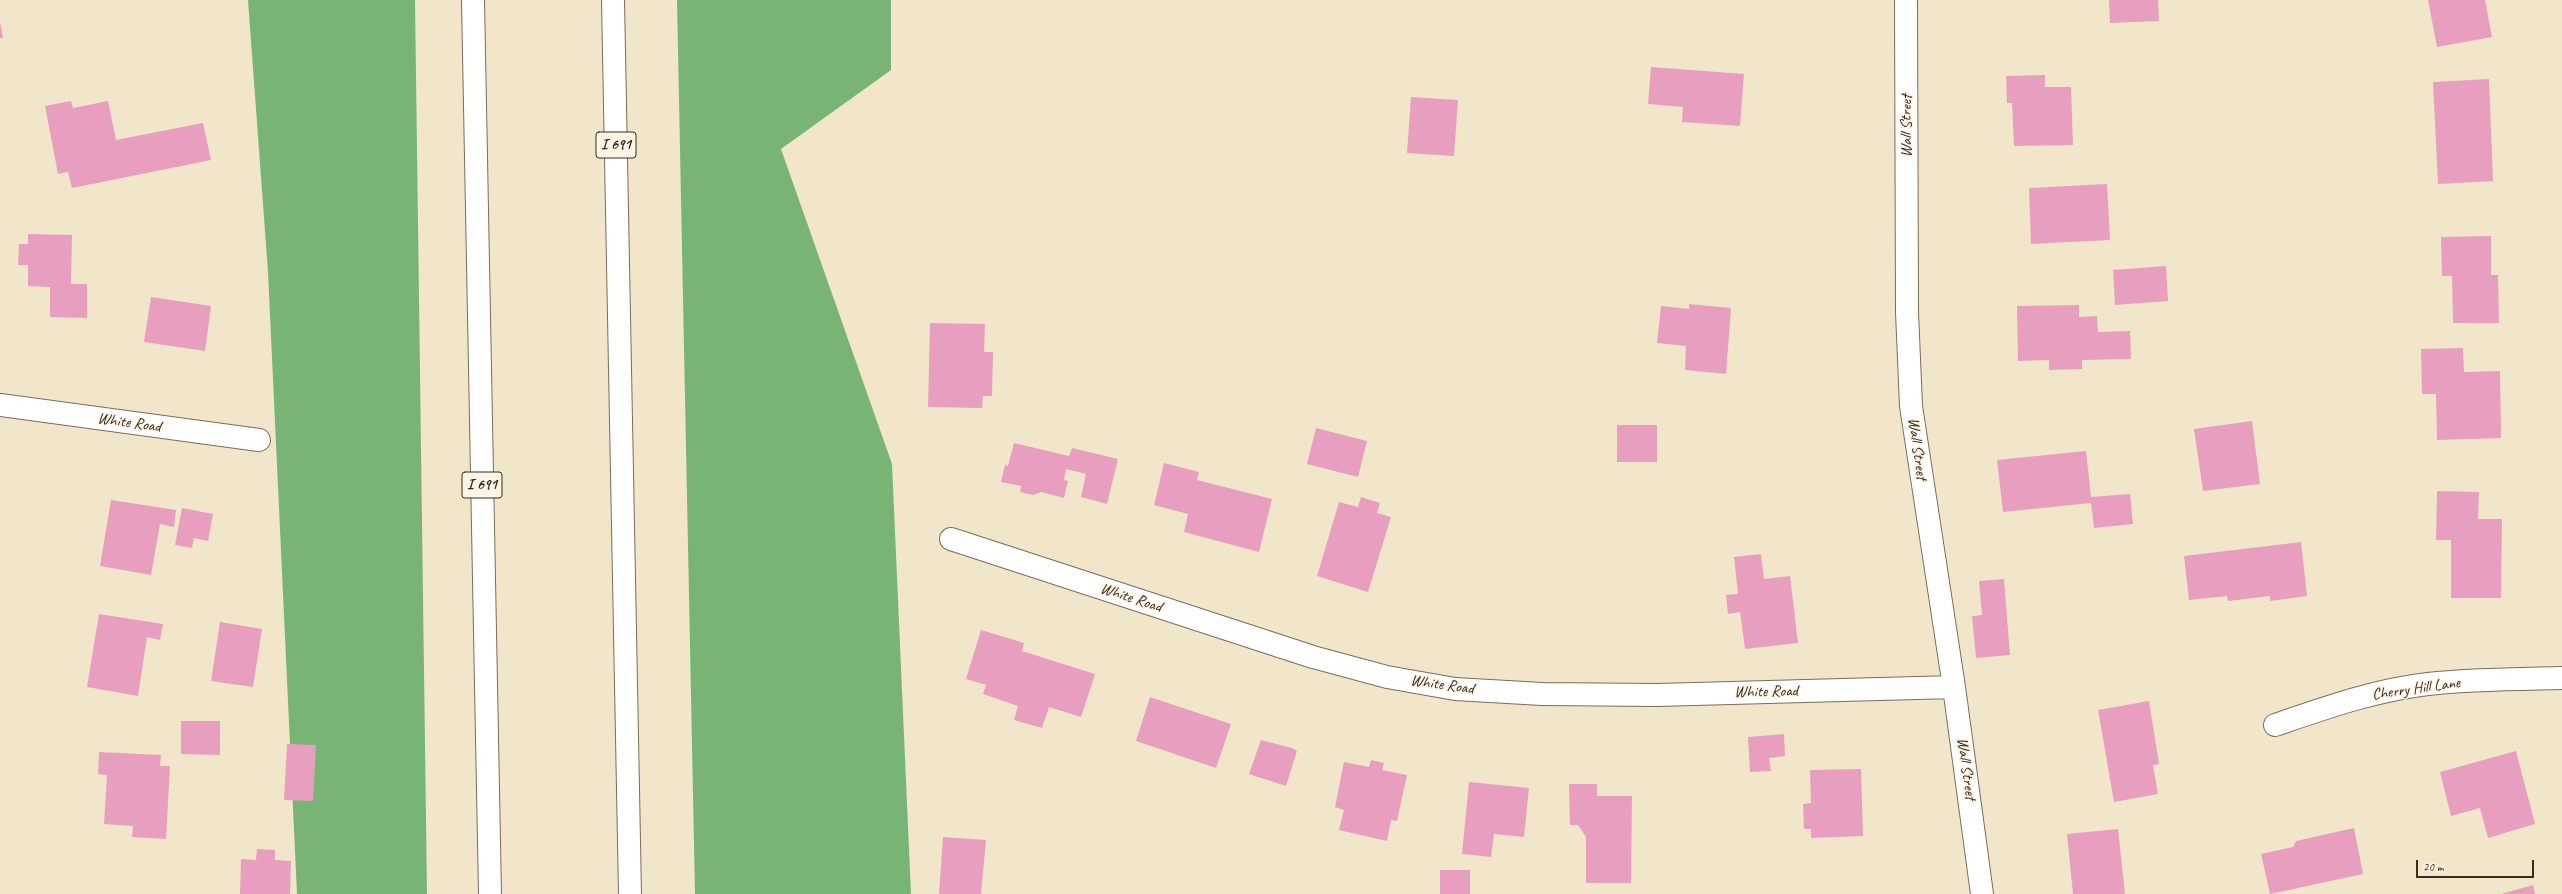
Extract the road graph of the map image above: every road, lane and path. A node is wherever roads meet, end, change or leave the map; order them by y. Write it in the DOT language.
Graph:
graph roads {
  1 [pos="473,0"];
  2 [pos="613,0"];
  3 [pos="1906,0"];
  4 [pos="0,405"];
  5 [pos="259,440"];
  6 [pos="951,539"];
  7 [pos="2562,678"];
  8 [pos="1954,687"];
  9 [pos="2275,725"];
  10 [pos="490,894"];
  11 [pos="630,894"];
  12 [pos="1982,894"];
  1 -- 10 [label="main road, I 691"];
  2 -- 11 [label="main road, I 691"];
  3 -- 8 [label="main road, Wall Street"];
  4 -- 5 [label="main road, White Road"];
  6 -- 8 [label="main road, White Road"];
  7 -- 9 [label="main road, Cherry Hill Lane"];
  8 -- 12 [label="main road, Wall Street"];
}
